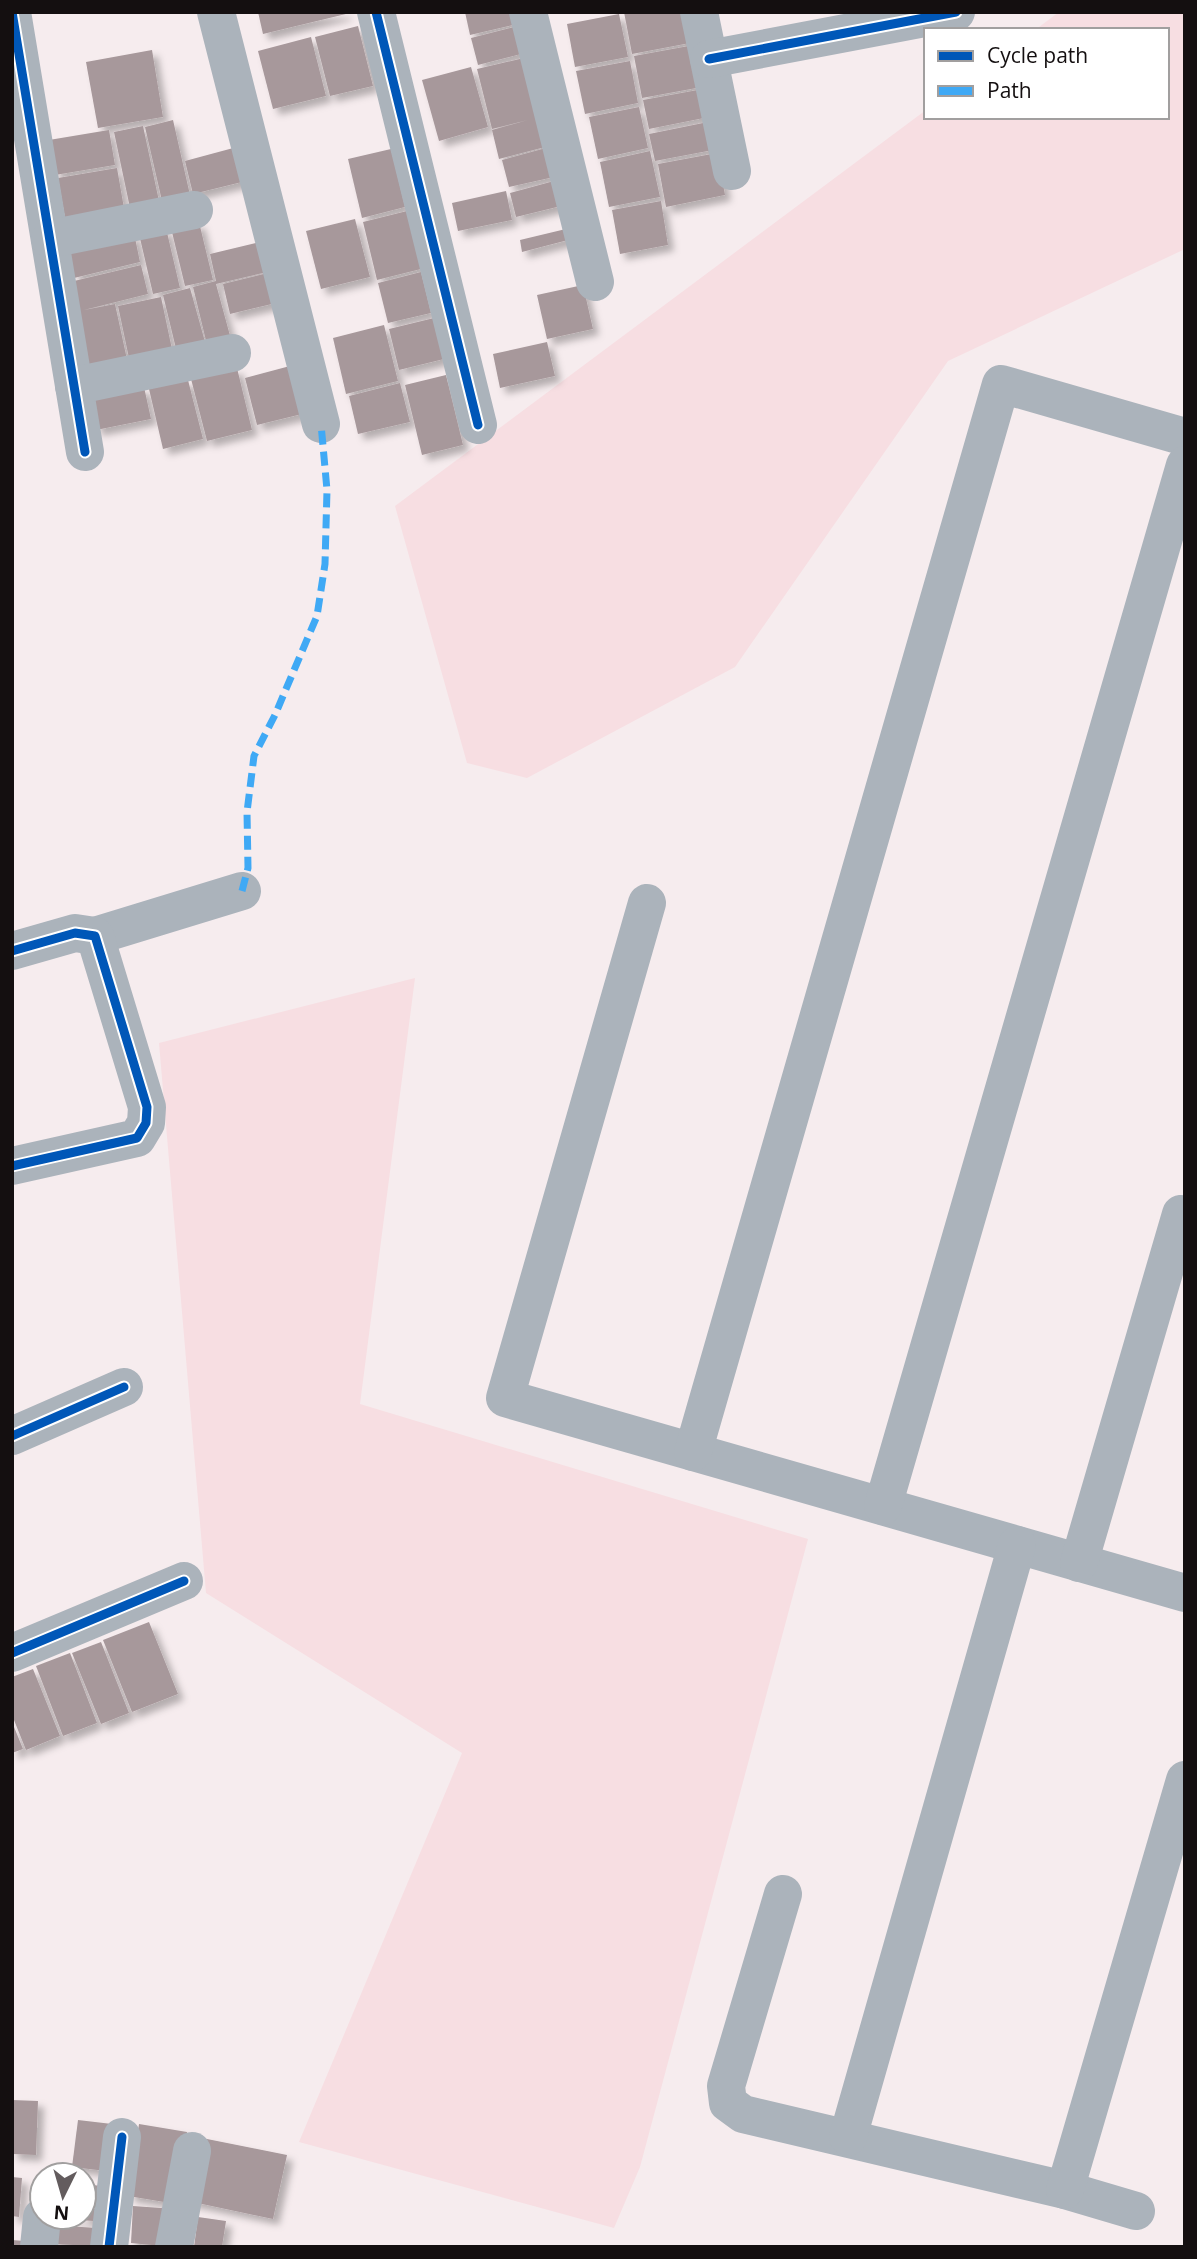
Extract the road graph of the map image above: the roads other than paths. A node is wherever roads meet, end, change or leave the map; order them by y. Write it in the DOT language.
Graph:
graph roads {
  1 [pos="12,12"];
  2 [pos="216,12"];
  3 [pos="376,12"];
  4 [pos="528,12"];
  5 [pos="699,12"];
  6 [pos="956,12"];
  7 [pos="709,59"];
  8 [pos="732,171"];
  9 [pos="194,210"];
  10 [pos="50,239"];
  11 [pos="596,282"];
  12 [pos="232,353"];
  13 [pos="75,386"];
  14 [pos="321,424"];
  15 [pos="478,425"];
  16 [pos="1185,437"];
  17 [pos="85,452"];
  18 [pos="1185,466"];
  19 [pos="242,891"];
  20 [pos="647,903"];
  21 [pos="94,936"];
  22 [pos="12,951"];
  23 [pos="12,1166"];
  24 [pos="1181,1214"];
  25 [pos="124,1387"];
  26 [pos="12,1436"];
  27 [pos="693,1452"];
  28 [pos="883,1506"];
  29 [pos="1017,1545"];
  30 [pos="1079,1563"];
  31 [pos="184,1581"];
  32 [pos="1185,1593"];
  33 [pos="12,1653"];
  34 [pos="1185,1780"];
  35 [pos="783,1894"];
  36 [pos="122,2137"];
  37 [pos="848,2137"];
  38 [pos="192,2151"];
  39 [pos="1065,2190"];
  40 [pos="1136,2211"];
  41 [pos="110,2247"];
  42 [pos="174,2247"];
  1 -- 10 [label="street"];
  2 -- 14 [label="street"];
  3 -- 15 [label="street"];
  4 -- 11 [label="street"];
  5 -- 7 [label="street"];
  6 -- 7 [label="street"];
  7 -- 8 [label="street"];
  9 -- 10 [label="street"];
  10 -- 13 [label="street"];
  12 -- 13 [label="street"];
  13 -- 17 [label="street"];
  16 -- 27 [label="street"];
  18 -- 28 [label="street"];
  19 -- 21 [label="street"];
  20 -- 27 [label="street"];
  21 -- 22 [label="street"];
  21 -- 23 [label="street"];
  24 -- 30 [label="street"];
  25 -- 26 [label="street"];
  27 -- 28 [label="street"];
  28 -- 29 [label="street"];
  29 -- 30 [label="street"];
  29 -- 37 [label="street"];
  30 -- 32 [label="street"];
  31 -- 33 [label="street"];
  34 -- 39 [label="street"];
  35 -- 37 [label="street"];
  36 -- 41 [label="street"];
  37 -- 39 [label="street"];
  38 -- 42 [label="street"];
  39 -- 40 [label="street"];
}
